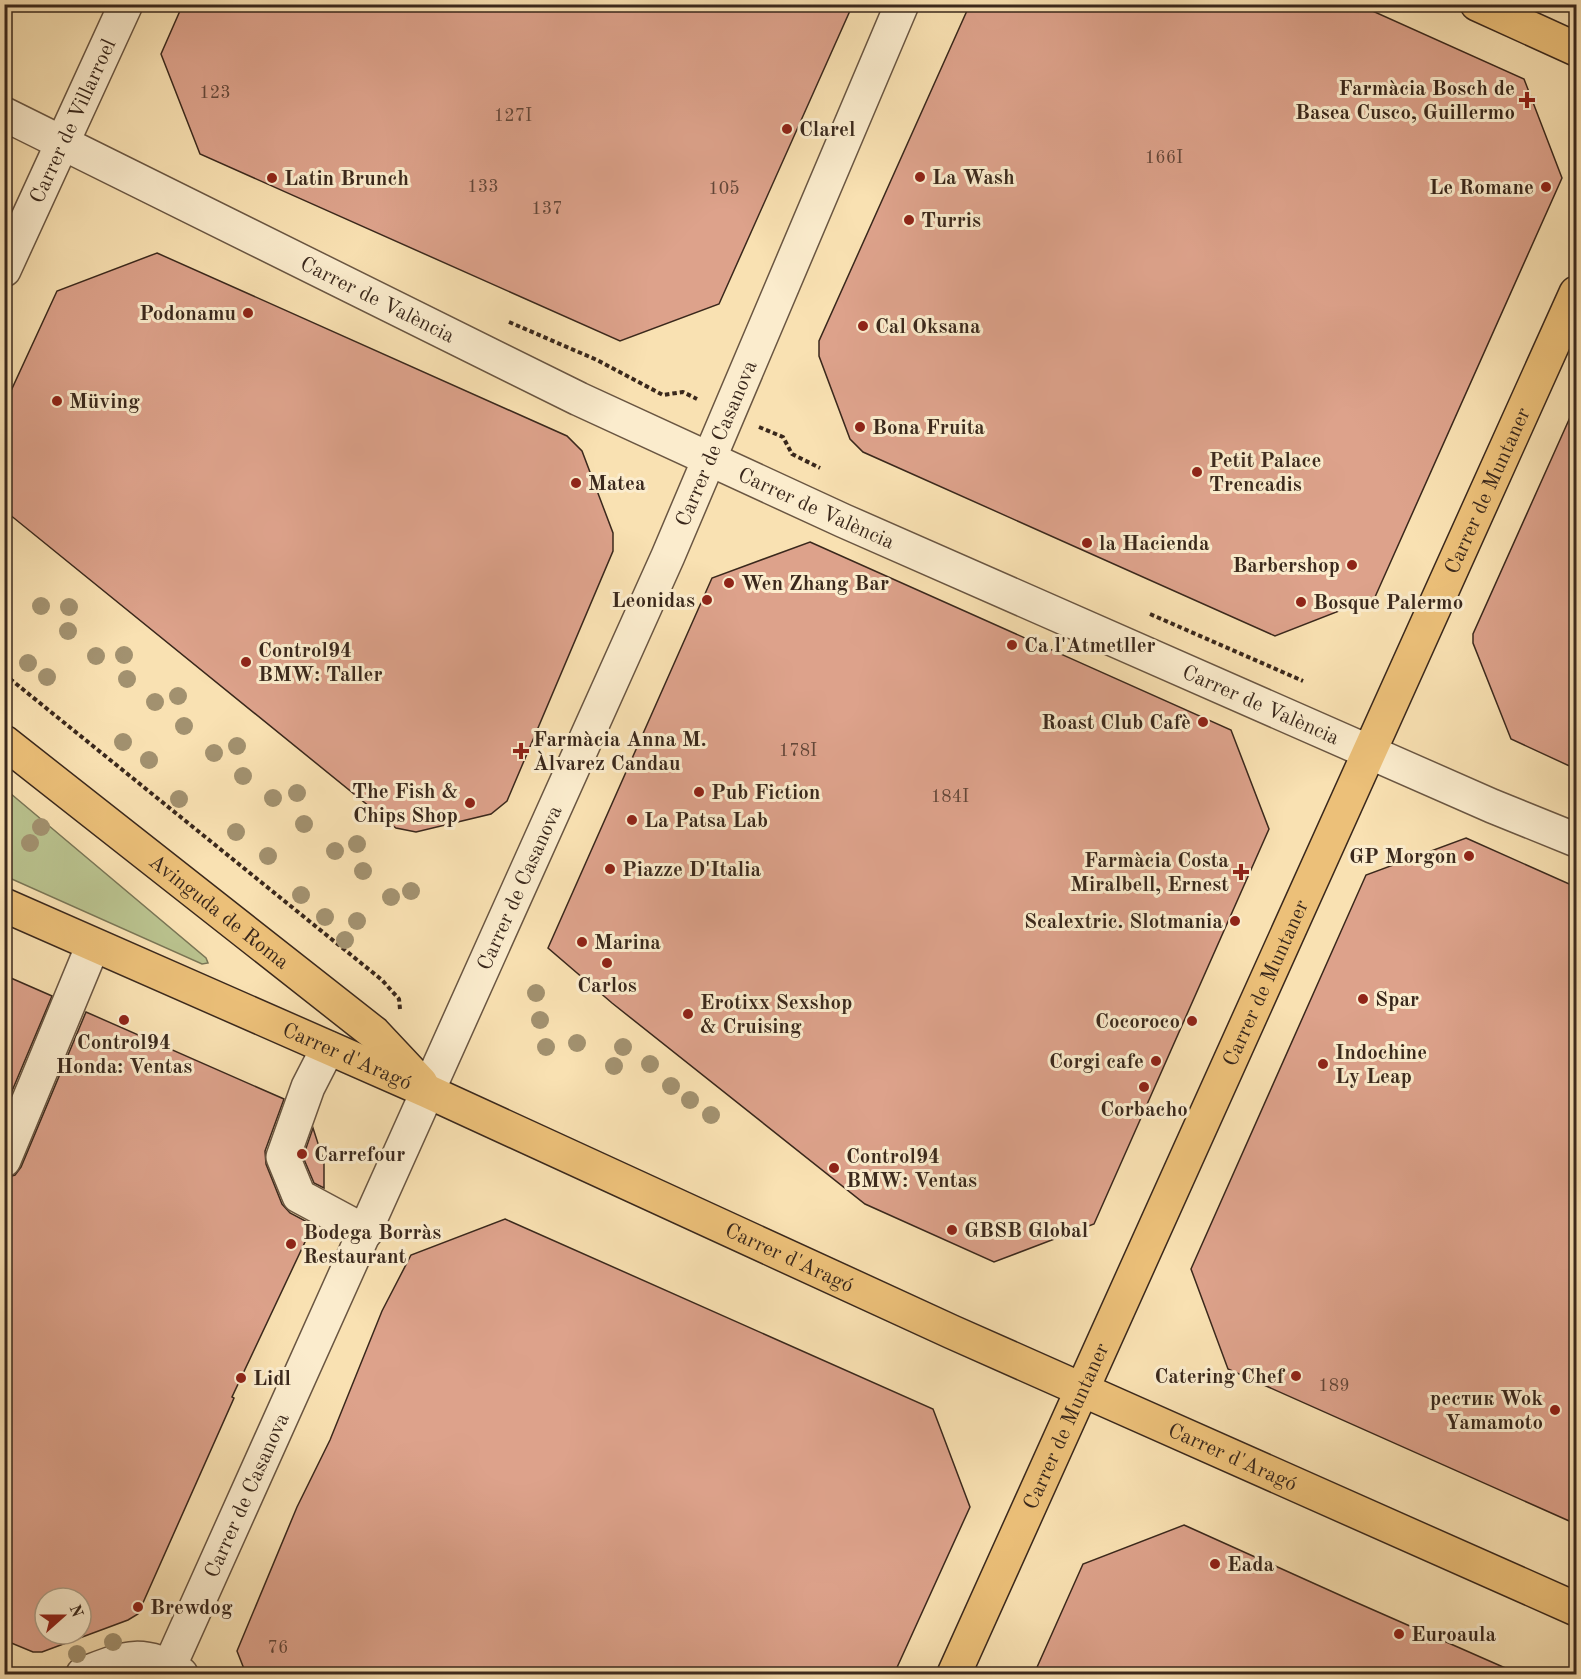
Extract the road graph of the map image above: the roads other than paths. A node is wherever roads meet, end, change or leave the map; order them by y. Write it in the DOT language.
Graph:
graph roads {
  1 [pos="126,4"];
  2 [pos="902,4"];
  3 [pos="1477,4"];
  4 [pos="1576,49"];
  5 [pos="4,114"];
  6 [pos="62,141"];
  7 [pos="4,270"];
  8 [pos="1576,293"];
  9 [pos="709,460"];
  10 [pos="4,742"];
  11 [pos="1371,751"];
  12 [pos="1576,840"];
  13 [pos="4,906"];
  14 [pos="93,945"];
  15 [pos="328,1048"];
  16 [pos="427,1091"];
  17 [pos="4,1160"];
  18 [pos="366,1232"];
  19 [pos="1084,1390"];
  20 [pos="1576,1609"];
  21 [pos="172,1672"];
  22 [pos="83,1674"];
  23 [pos="954,1674"];
  1 -- 6 [label="street, Carrer de Villarroel"];
  2 -- 9 [label="street, Carrer de Casanova"];
  3 -- 4 [label="main road"];
  5 -- 6 [label="street, Carrer de València"];
  6 -- 7 [label="street, Carrer de Villarroel"];
  6 -- 9 [label="street, Carrer de València"];
  8 -- 11 [label="main road, Carrer de Muntaner"];
  9 -- 11 [label="street, Carrer de València"];
  9 -- 16 [label="street, Carrer de Casanova"];
  10 -- 16 [label="main road, Avinguda de Roma"];
  11 -- 12 [label="street, Carrer de València"];
  11 -- 19 [label="main road, Carrer de Muntaner"];
  13 -- 14 [label="main road, Carrer d'Aragó"];
  14 -- 15 [label="main road, Carrer d'Aragó"];
  14 -- 17 [label="street"];
  15 -- 16 [label="main road, Carrer d'Aragó"];
  15 -- 18 [label="street"];
  16 -- 18 [label="street, Carrer de Casanova"];
  16 -- 19 [label="main road, Carrer d'Aragó"];
  18 -- 21 [label="street, Carrer de Casanova"];
  19 -- 20 [label="main road, Carrer d'Aragó"];
  19 -- 23 [label="main road, Carrer de Muntaner"];
  21 -- 22 [label="street, Carrer de Casanova"];
}
